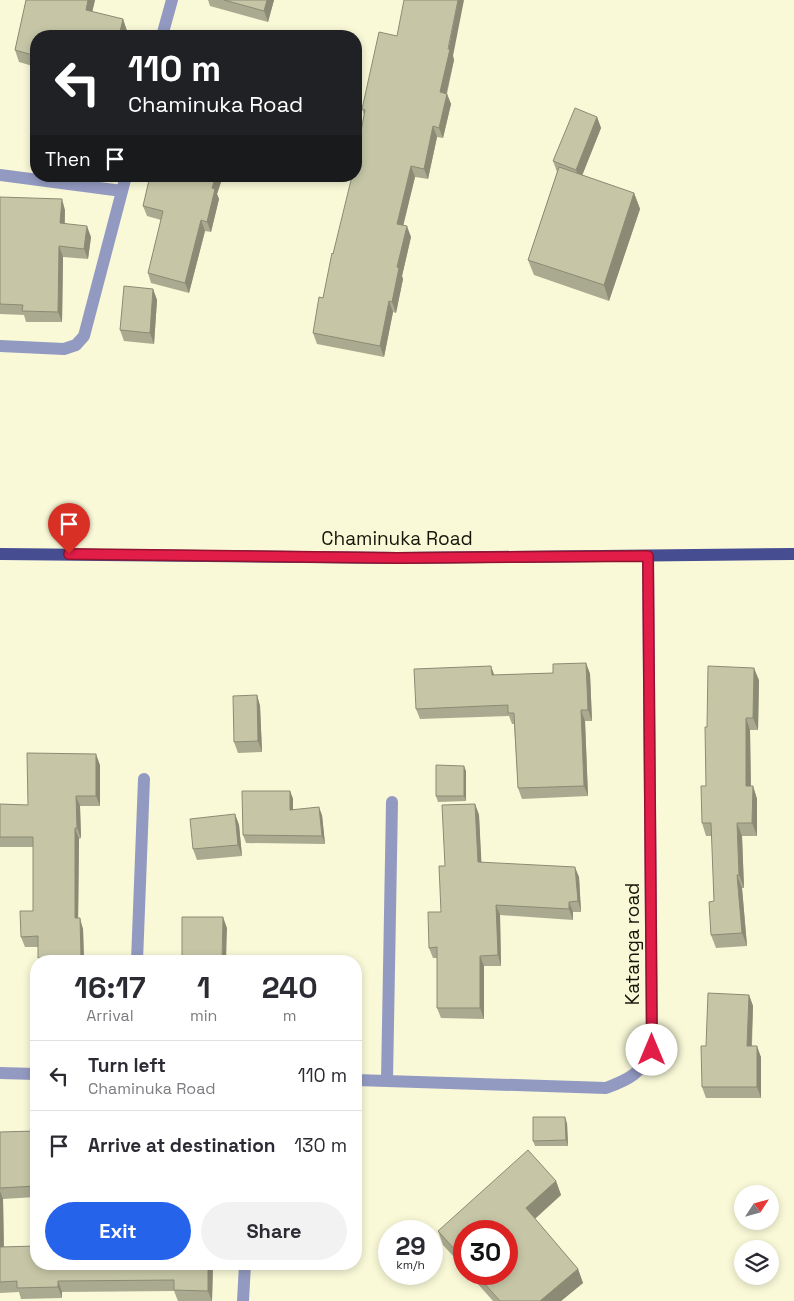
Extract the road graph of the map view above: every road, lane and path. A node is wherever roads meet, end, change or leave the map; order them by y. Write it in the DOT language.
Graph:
graph roads {
  1 [pos="172,0"];
  2 [pos="164,30"];
  3 [pos="0,175"];
  4 [pos="30,179"];
  5 [pos="53,182"];
  6 [pos="124,182"];
  7 [pos="122,191"];
  8 [pos="0,346"];
  9 [pos="0,554"];
  10 [pos="794,554"];
  11 [pos="648,556"];
  12 [pos="144,779"];
  13 [pos="392,802"];
  14 [pos="137,955"];
  15 [pos="0,1073"];
  16 [pos="30,1074"];
  17 [pos="362,1080"];
  18 [pos="387,1080"];
  19 [pos="245,1270"];
  20 [pos="244,1301"];
  1 -- 2 [label="street"];
  3 -- 4 [label="street"];
  5 -- 7 [label="street"];
  6 -- 7 [label="street"];
  7 -- 8 [label="street"];
  9 -- 11 [label="main road, Chaminuka Road"];
  10 -- 11 [label="main road, Chaminuka Road"];
  11 -- 18 [label="street, Katanga road"];
  12 -- 14 [label="street"];
  13 -- 18 [label="street"];
  15 -- 16 [label="street"];
  17 -- 18 [label="street, Katanga road"];
  19 -- 20 [label="street"];
}
